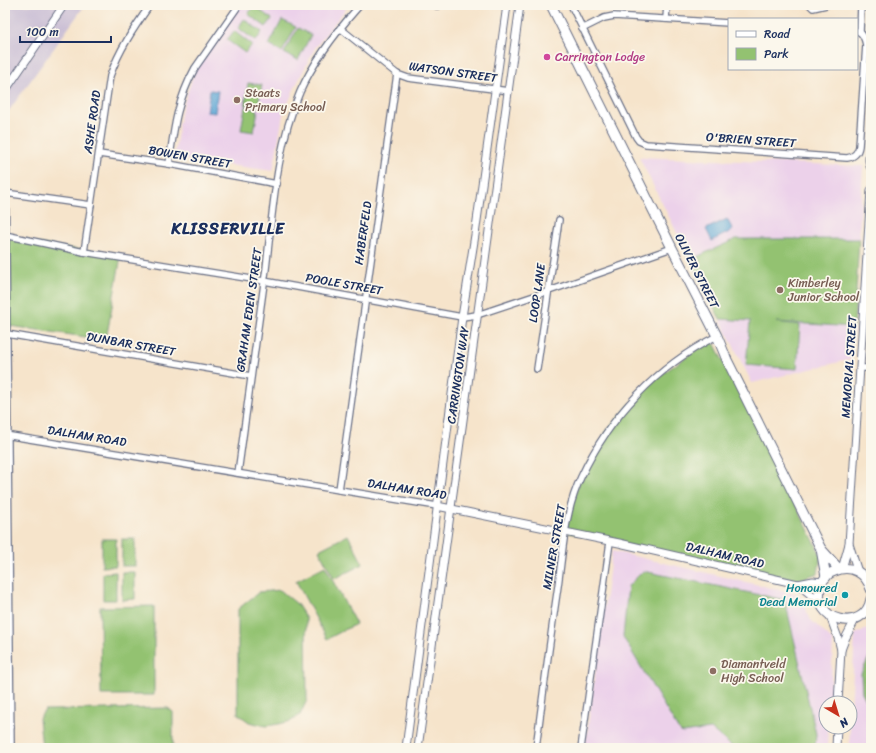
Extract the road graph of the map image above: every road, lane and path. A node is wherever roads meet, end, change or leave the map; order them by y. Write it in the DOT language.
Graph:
graph roads {
  1 [pos="64,5"];
  2 [pos="150,5"];
  3 [pos="239,5"];
  4 [pos="360,5"];
  5 [pos="507,5"];
  6 [pos="520,5"];
  7 [pos="551,5"];
  8 [pos="571,5"];
  9 [pos="667,5"];
  10 [pos="810,5"];
  11 [pos="826,5"];
  12 [pos="861,5"];
  13 [pos="666,19"];
  14 [pos="728,23"];
  15 [pos="340,28"];
  16 [pos="582,29"];
  17 [pos="858,31"];
  18 [pos="397,74"];
  19 [pos="495,89"];
  20 [pos="5,91"];
  21 [pos="508,91"];
  22 [pos="871,140"];
  23 [pos="5,152"];
  24 [pos="99,154"];
  25 [pos="169,164"];
  26 [pos="871,166"];
  27 [pos="277,184"];
  28 [pos="871,190"];
  29 [pos="5,193"];
  30 [pos="871,200"];
  31 [pos="91,205"];
  32 [pos="560,220"];
  33 [pos="5,235"];
  34 [pos="672,248"];
  35 [pos="84,252"];
  36 [pos="264,281"];
  37 [pos="5,288"];
  38 [pos="549,291"];
  39 [pos="365,299"];
  40 [pos="477,315"];
  41 [pos="462,318"];
  42 [pos="7,334"];
  43 [pos="717,336"];
  44 [pos="860,368"];
  45 [pos="871,368"];
  46 [pos="537,369"];
  47 [pos="251,376"];
  48 [pos="6,435"];
  49 [pos="238,473"];
  50 [pos="338,490"];
  51 [pos="437,506"];
  52 [pos="450,508"];
  53 [pos="565,532"];
  54 [pos="610,542"];
  55 [pos="849,544"];
  56 [pos="821,549"];
  57 [pos="841,569"];
  58 [pos="858,572"];
  59 [pos="825,579"];
  60 [pos="798,584"];
  61 [pos="871,589"];
  62 [pos="820,599"];
  63 [pos="871,599"];
  64 [pos="869,608"];
  65 [pos="830,616"];
  66 [pos="856,618"];
  67 [pos="841,650"];
  68 [pos="838,695"];
  69 [pos="8,727"];
  70 [pos="837,735"];
  71 [pos="11,748"];
  72 [pos="406,748"];
  73 [pos="418,748"];
  74 [pos="536,748"];
  75 [pos="581,748"];
  76 [pos="836,748"];
  1 -- 20 [label="street"];
  2 -- 24 [label="street, ASHE ROAD"];
  3 -- 25 [label="street"];
  4 -- 15 [label="street, GRAHAM EDEN STREET"];
  5 -- 19 [label="street, CARRINGTON WAY"];
  6 -- 21 [label="street, CARRINGTON WAY"];
  7 -- 34 [label="highway, OLIVER STREET"];
  8 -- 16 [label="street"];
  9 -- 13 [label="street"];
  10 -- 11 [label="street"];
  12 -- 17 [label="street"];
  13 -- 14 [label="street"];
  13 -- 16 [label="street"];
  15 -- 18 [label="street, WATSON STREET"];
  15 -- 27 [label="street, GRAHAM EDEN STREET"];
  16 -- 17 [label="street, O'BRIEN STREET"];
  18 -- 19 [label="street, WATSON STREET"];
  18 -- 39 [label="street, HABERFELD"];
  19 -- 21 [label="street, WATSON STREET"];
  19 -- 41 [label="street, CARRINGTON WAY"];
  21 -- 40 [label="street, CARRINGTON WAY"];
  22 -- 26 [label="highway"];
  23 -- 29 [label="street"];
  24 -- 25 [label="street, BOWEN STREET"];
  24 -- 31 [label="street, ASHE ROAD"];
  25 -- 27 [label="street, BOWEN STREET"];
  27 -- 36 [label="street, GRAHAM EDEN STREET"];
  28 -- 30 [label="street, MEMORIAL STREET"];
  29 -- 31 [label="street"];
  29 -- 33 [label="street"];
  30 -- 44 [label="street, MEMORIAL STREET"];
  31 -- 35 [label="street, ASHE ROAD"];
  32 -- 38 [label="street, LOOP LANE"];
  33 -- 35 [label="street, POOLE STREET"];
  33 -- 37 [label="street"];
  34 -- 38 [label="street, POOLE STREET"];
  34 -- 43 [label="highway, OLIVER STREET"];
  35 -- 36 [label="street, POOLE STREET"];
  36 -- 39 [label="street, POOLE STREET"];
  36 -- 47 [label="street, GRAHAM EDEN STREET"];
  37 -- 42 [label="street"];
  38 -- 40 [label="street, POOLE STREET"];
  38 -- 46 [label="street, LOOP LANE"];
  39 -- 41 [label="street, POOLE STREET"];
  39 -- 50 [label="street, HABERFELD"];
  40 -- 41 [label="street, POOLE STREET"];
  40 -- 52 [label="street, CARRINGTON WAY"];
  41 -- 51 [label="street, CARRINGTON WAY"];
  42 -- 47 [label="street, DUNBAR STREET"];
  42 -- 48 [label="street"];
  43 -- 53 [label="street, MILNER STREET"];
  43 -- 56 [label="highway, OLIVER STREET"];
  44 -- 45 [label="street"];
  44 -- 55 [label="street, MEMORIAL STREET"];
  47 -- 49 [label="street, GRAHAM EDEN STREET"];
  48 -- 49 [label="street, DALHAM ROAD"];
  48 -- 69 [label="street"];
  49 -- 50 [label="street, DALHAM ROAD"];
  50 -- 51 [label="street, DALHAM ROAD"];
  51 -- 52 [label="street, DALHAM ROAD"];
  51 -- 72 [label="street, CARRINGTON WAY"];
  52 -- 53 [label="street, DALHAM ROAD"];
  52 -- 73 [label="street, CARRINGTON WAY"];
  53 -- 54 [label="street, DALHAM ROAD"];
  53 -- 74 [label="street, MILNER STREET"];
  54 -- 60 [label="street, DALHAM ROAD"];
  54 -- 75 [label="street"];
  55 -- 57 [label="street, MEMORIAL STREET"];
  55 -- 58 [label="street, MEMORIAL STREET"];
  56 -- 57 [label="highway, OLIVER STREET"];
  56 -- 59 [label="highway, OLIVER STREET"];
  57 -- 58 [label="highway"];
  57 -- 59 [label="highway"];
  58 -- 61 [label="highway"];
  59 -- 60 [label="street, DALHAM ROAD"];
  59 -- 62 [label="highway"];
  60 -- 62 [label="street, DALHAM ROAD"];
  62 -- 65 [label="highway"];
  63 -- 64 [label="highway"];
  64 -- 66 [label="highway"];
  65 -- 66 [label="highway"];
  65 -- 67 [label="street"];
  66 -- 67 [label="street"];
  67 -- 68 [label="street"];
  69 -- 71 [label="street"];
  70 -- 76 [label="street"];
}
